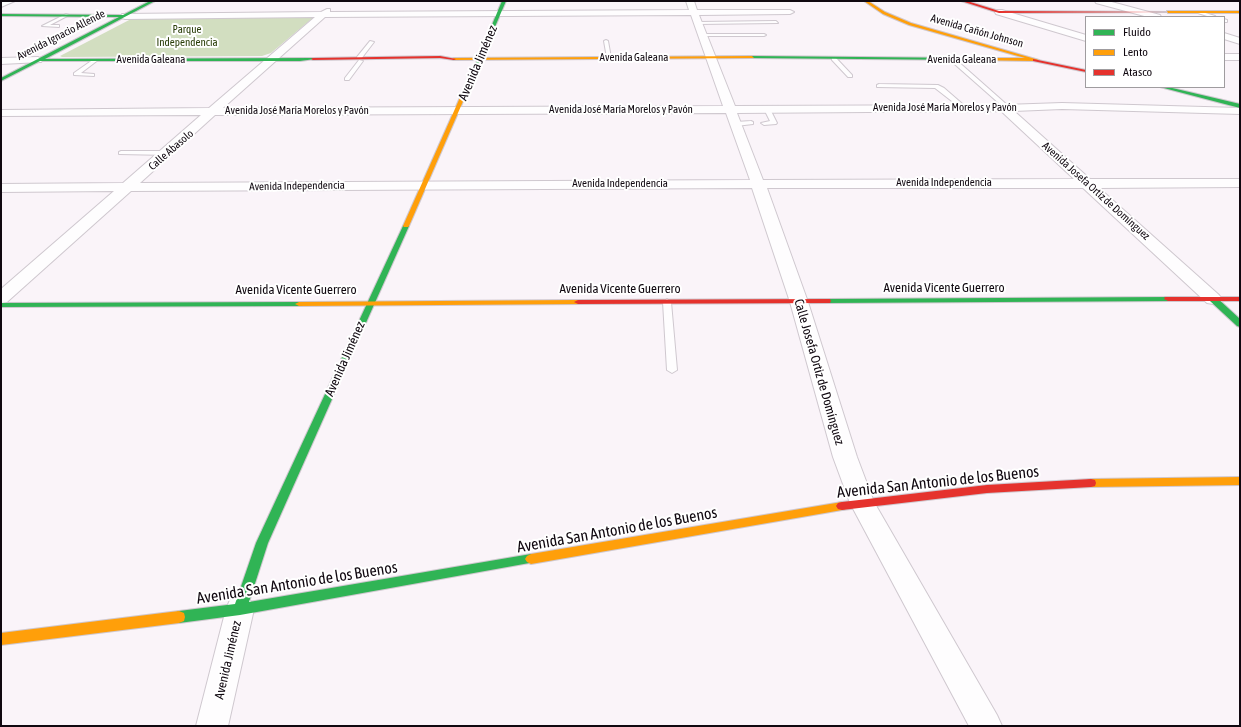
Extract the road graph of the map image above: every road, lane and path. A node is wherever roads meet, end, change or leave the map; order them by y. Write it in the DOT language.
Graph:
graph roads {
  1 [pos="11,1"];
  2 [pos="154,1"];
  3 [pos="339,1"];
  4 [pos="504,1"];
  5 [pos="866,1"];
  6 [pos="963,1"];
  7 [pos="1098,1"];
  8 [pos="1,5"];
  9 [pos="376,6"];
  10 [pos="790,12"];
  11 [pos="999,12"];
  12 [pos="1140,12"];
  13 [pos="1199,12"];
  14 [pos="1240,12"];
  15 [pos="368,14"];
  16 [pos="499,14"];
  17 [pos="1,15"];
  18 [pos="323,15"];
  19 [pos="67,16"];
  20 [pos="125,16"];
  21 [pos="1154,16"];
  22 [pos="1211,16"];
  23 [pos="776,22"];
  24 [pos="57,26"];
  25 [pos="700,28"];
  26 [pos="764,35"];
  27 [pos="1225,36"];
  28 [pos="1085,38"];
  29 [pos="741,39"];
  30 [pos="1240,41"];
  31 [pos="372,42"];
  32 [pos="606,42"];
  33 [pos="1024,57"];
  34 [pos="609,58"];
  35 [pos="815,58"];
  36 [pos="480,59"];
  37 [pos="834,59"];
  38 [pos="952,59"];
  39 [pos="38,60"];
  40 [pos="96,60"];
  41 [pos="272,60"];
  42 [pos="360,60"];
  43 [pos="1037,60"];
  44 [pos="1,61"];
  45 [pos="1085,71"];
  46 [pos="92,75"];
  47 [pos="850,76"];
  48 [pos="347,79"];
  49 [pos="1,80"];
  50 [pos="879,86"];
  51 [pos="1166,88"];
  52 [pos="1240,106"];
  53 [pos="964,108"];
  54 [pos="1004,108"];
  55 [pos="767,109"];
  56 [pos="215,111"];
  57 [pos="457,111"];
  58 [pos="1240,111"];
  59 [pos="1,113"];
  60 [pos="739,119"];
  61 [pos="764,123"];
  62 [pos="168,152"];
  63 [pos="121,153"];
  64 [pos="1087,183"];
  65 [pos="1240,183"];
  66 [pos="758,184"];
  67 [pos="425,185"];
  68 [pos="1,188"];
  69 [pos="127,188"];
  70 [pos="1,298"];
  71 [pos="1212,299"];
  72 [pos="1240,299"];
  73 [pos="667,302"];
  74 [pos="799,302"];
  75 [pos="371,303"];
  76 [pos="1,305"];
  77 [pos="1240,324"];
  78 [pos="672,370"];
  79 [pos="1240,482"];
  80 [pos="862,503"];
  81 [pos="240,609"];
  82 [pos="1,639"];
  83 [pos="212,726"];
  84 [pos="986,726"];
  1 -- 8 [label="street"];
  2 -- 20 [label="street, Avenida Ignacio Allende"];
  3 -- 18 [label="street, Calle Abasolo"];
  4 -- 16 [label="street, Avenida Jiménez"];
  5 -- 33 [label="street, Avenida Cañón Johnson"];
  6 -- 11 [label="street"];
  7 -- 12 [label="street"];
  9 -- 15 [label="street"];
  10 -- 25 [label="street"];
  11 -- 12 [label="street"];
  11 -- 28 [label="street"];
  12 -- 13 [label="street"];
  12 -- 21 [label="street"];
  13 -- 14 [label="street"];
  13 -- 22 [label="lane"];
  15 -- 16 [label="street"];
  15 -- 18 [label="street"];
  16 -- 25 [label="street"];
  16 -- 36 [label="street, Avenida Jiménez"];
  17 -- 19 [label="street"];
  18 -- 20 [label="street"];
  18 -- 41 [label="street, Calle Abasolo"];
  19 -- 20 [label="street"];
  19 -- 24 [label="lane"];
  20 -- 39 [label="street, Avenida Ignacio Allende"];
  23 -- 25 [label="lane"];
  25 -- 26 [label="lane"];
  25 -- 29 [label="lane"];
  25 -- 34 [label="street, Avenida Galeana"];
  25 -- 35 [label="street, Avenida Galeana"];
  25 -- 60 [label="street, Calle Josefa Ortiz de Domínguez"];
  27 -- 30 [label="street"];
  31 -- 42 [label="lane"];
  32 -- 34 [label="lane"];
  33 -- 35 [label="street, Avenida Galeana"];
  33 -- 43 [label="street, Avenida Cañón Johnson"];
  34 -- 36 [label="street, Avenida Galeana"];
  35 -- 37 [label="street, Avenida Galeana"];
  36 -- 42 [label="street, Avenida Galeana"];
  36 -- 57 [label="street, Avenida Jiménez"];
  37 -- 38 [label="street, Avenida Galeana"];
  37 -- 47 [label="lane"];
  38 -- 43 [label="street, Avenida Galeana"];
  38 -- 54 [label="lane, Avenida Josefa Ortiz de Domínguez"];
  39 -- 40 [label="street, Avenida Galeana"];
  39 -- 44 [label="street, Avenida Galeana"];
  39 -- 49 [label="street, Avenida Ignacio Allende"];
  40 -- 41 [label="street, Avenida Galeana"];
  40 -- 46 [label="lane"];
  41 -- 42 [label="street, Avenida Galeana"];
  41 -- 56 [label="street, Calle Abasolo"];
  42 -- 48 [label="lane"];
  43 -- 45 [label="street, Avenida Cañón Johnson"];
  50 -- 53 [label="lane"];
  51 -- 52 [label="street"];
  53 -- 54 [label="street, Avenida José María Morelos y Pavón"];
  53 -- 55 [label="street, Avenida José María Morelos y Pavón"];
  54 -- 58 [label="street, Avenida José María Morelos y Pavón"];
  54 -- 64 [label="street, Avenida Josefa Ortiz de Domínguez"];
  55 -- 60 [label="street, Avenida José María Morelos y Pavón"];
  55 -- 61 [label="lane"];
  56 -- 57 [label="street, Avenida José María Morelos y Pavón"];
  56 -- 59 [label="street, Avenida José María Morelos y Pavón"];
  56 -- 62 [label="street, Calle Abasolo"];
  57 -- 60 [label="street, Avenida José María Morelos y Pavón"];
  57 -- 67 [label="street, Avenida Jiménez"];
  60 -- 66 [label="street, Calle Josefa Ortiz de Domínguez"];
  62 -- 63 [label="lane"];
  62 -- 69 [label="street, Calle Abasolo"];
  64 -- 65 [label="street, Avenida Independencia"];
  64 -- 66 [label="street, Avenida Independencia"];
  64 -- 71 [label="street, Avenida Josefa Ortiz de Domínguez"];
  66 -- 67 [label="street, Avenida Independencia"];
  66 -- 74 [label="street, Calle Josefa Ortiz de Domínguez"];
  67 -- 69 [label="street, Avenida Independencia"];
  67 -- 75 [label="street, Avenida Jiménez"];
  68 -- 69 [label="street, Avenida Independencia"];
  69 -- 70 [label="street, Calle Abasolo"];
  71 -- 72 [label="street, Avenida Vicente Guerrero"];
  71 -- 74 [label="street, Avenida Vicente Guerrero"];
  71 -- 77 [label="street, Avenida Josefa Ortiz de Domínguez"];
  73 -- 74 [label="street, Avenida Vicente Guerrero"];
  73 -- 75 [label="street, Avenida Vicente Guerrero"];
  73 -- 78 [label="lane"];
  74 -- 80 [label="street, Calle Josefa Ortiz de Domínguez"];
  75 -- 76 [label="street, Avenida Vicente Guerrero"];
  75 -- 81 [label="street, Avenida Jiménez"];
  79 -- 80 [label="street, Avenida San Antonio de los Buenos"];
  80 -- 81 [label="street, Avenida San Antonio de los Buenos"];
  80 -- 84 [label="street, Calle Josefa Ortiz de Domínguez"];
  81 -- 82 [label="street, Avenida San Antonio de los Buenos"];
  81 -- 83 [label="street, Avenida Jiménez"];
}
